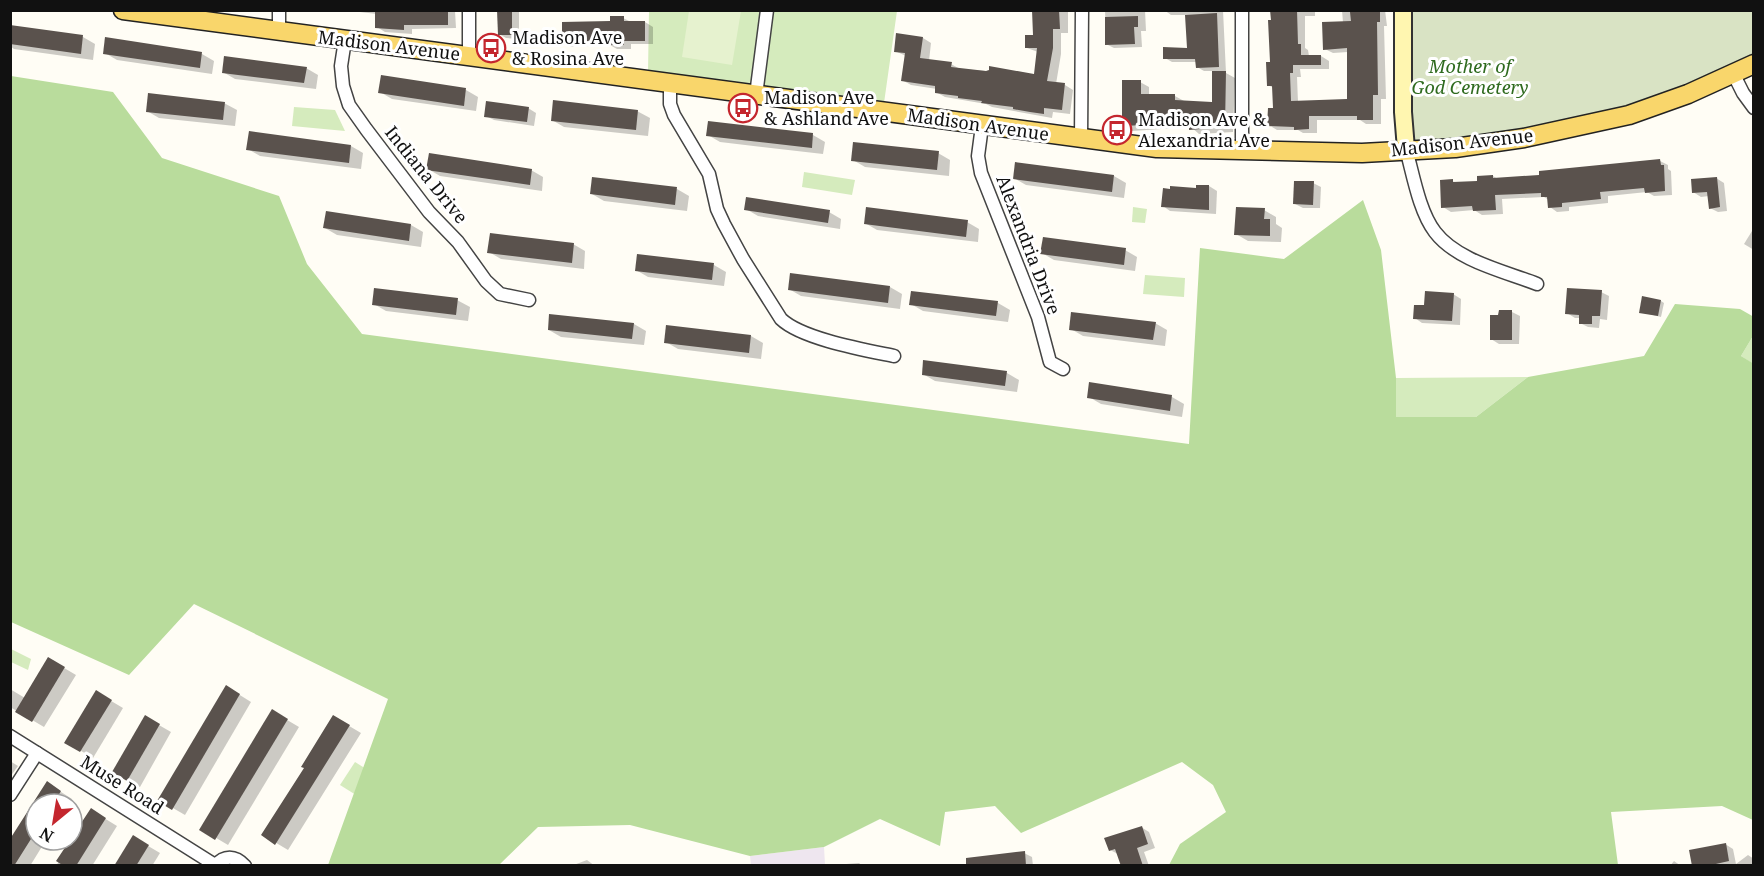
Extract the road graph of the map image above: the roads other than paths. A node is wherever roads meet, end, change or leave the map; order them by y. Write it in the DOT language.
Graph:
graph roads {
  1 [pos="123,10"];
  2 [pos="279,10"];
  3 [pos="469,10"];
  4 [pos="767,10"];
  5 [pos="1082,10"];
  6 [pos="1242,10"];
  7 [pos="1402,10"];
  8 [pos="279,32"];
  9 [pos="345,40"];
  10 [pos="469,56"];
  11 [pos="1754,64"];
  12 [pos="1734,75"];
  13 [pos="670,84"];
  14 [pos="756,95"];
  15 [pos="1754,108"];
  16 [pos="982,126"];
  17 [pos="1081,139"];
  18 [pos="1406,149"];
  19 [pos="1242,151"];
  20 [pos="1537,284"];
  21 [pos="530,300"];
  22 [pos="894,356"];
  23 [pos="1063,369"];
  24 [pos="10,736"];
  25 [pos="37,753"];
  26 [pos="10,795"];
  27 [pos="215,865"];
  28 [pos="245,866"];
  1 -- 8 [label="main road, Madison Avenue"];
  2 -- 8 [label="street"];
  3 -- 10 [label="street"];
  4 -- 14 [label="street"];
  5 -- 17 [label="street"];
  6 -- 19 [label="street"];
  7 -- 18 [label="street"];
  8 -- 9 [label="main road, Madison Avenue"];
  9 -- 10 [label="main road, Madison Avenue"];
  9 -- 21 [label="street, Indiana Drive"];
  10 -- 13 [label="main road, Madison Avenue"];
  11 -- 12 [label="main road, Madison Avenue"];
  12 -- 15 [label="street"];
  12 -- 18 [label="main road, Madison Avenue"];
  13 -- 14 [label="main road, Madison Avenue"];
  13 -- 22 [label="street"];
  14 -- 16 [label="main road, Madison Avenue"];
  16 -- 17 [label="main road, Madison Avenue"];
  16 -- 23 [label="street, Alexandria Drive"];
  17 -- 19 [label="main road, Madison Avenue"];
  18 -- 19 [label="main road, Madison Avenue"];
  18 -- 20 [label="street"];
  24 -- 25 [label="street, Muse Road"];
  25 -- 26 [label="street"];
  25 -- 27 [label="street, Muse Road"];
  27 -- 28 [label="street, Muse Road"];
}
